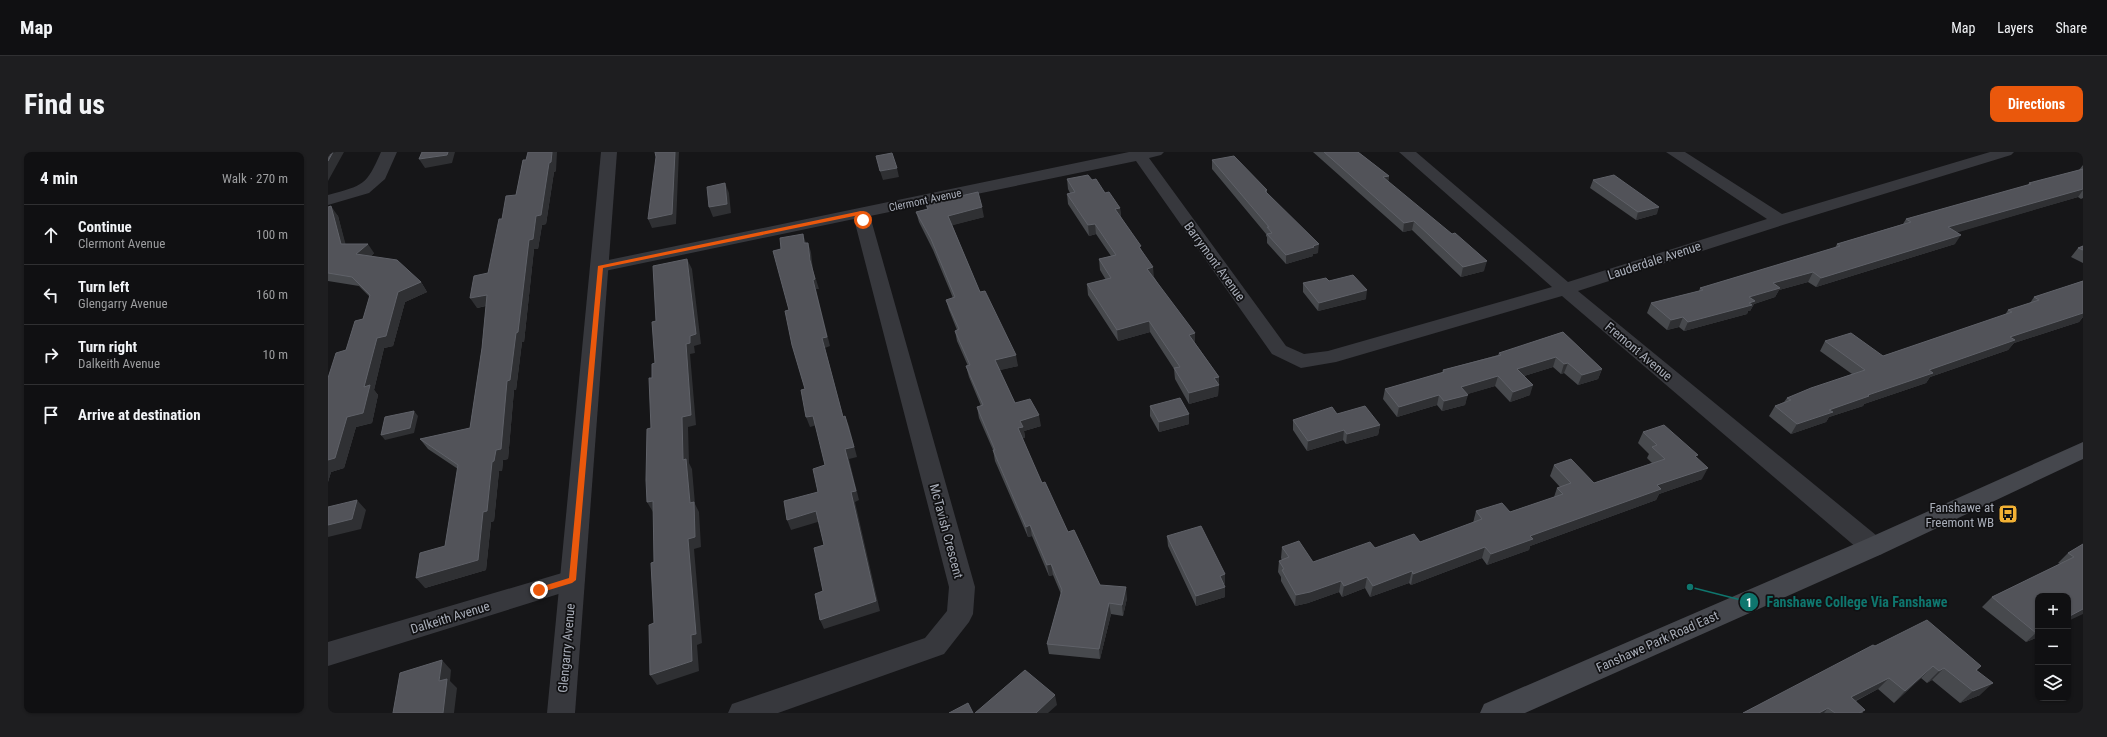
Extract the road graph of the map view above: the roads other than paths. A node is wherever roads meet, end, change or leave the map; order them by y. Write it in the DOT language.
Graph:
graph roads {
  1 [pos="388,152"];
  2 [pos="609,152"];
  3 [pos="1408,152"];
  4 [pos="1674,152"];
  5 [pos="2006,152"];
  6 [pos="1144,153"];
  7 [pos="1973,156"];
  8 [pos="328,200"];
  9 [pos="861,213"];
  10 [pos="1780,220"];
  11 [pos="600,267"];
  12 [pos="1565,289"];
  13 [pos="1301,361"];
  14 [pos="2083,450"];
  15 [pos="1873,547"];
  16 [pos="572,580"];
  17 [pos="328,654"];
  18 [pos="561,713"];
  19 [pos="742,713"];
  20 [pos="1494,713"];
  1 -- 8 [label="street"];
  2 -- 11 [label="street, Glengarry Avenue"];
  3 -- 12 [label="street, Fremont Avenue"];
  4 -- 10 [label="street"];
  5 -- 7 [label="street, Lauderdale Avenue"];
  6 -- 9 [label="street, Clermont Avenue"];
  6 -- 13 [label="street, Barrymont Avenue"];
  7 -- 10 [label="street, Lauderdale Avenue"];
  9 -- 11 [label="street, Clermont Avenue"];
  9 -- 19 [label="street, McTavish Crescent"];
  10 -- 12 [label="street, Lauderdale Avenue"];
  11 -- 16 [label="street, Glengarry Avenue"];
  12 -- 13 [label="street, Lauderdale Avenue"];
  12 -- 15 [label="street, Fremont Avenue"];
  14 -- 15 [label="main road, Fanshawe Park Road East"];
  15 -- 20 [label="main road, Fanshawe Park Road East"];
  16 -- 17 [label="street, Dalkeith Avenue"];
  16 -- 18 [label="street, Glengarry Avenue"];
}
